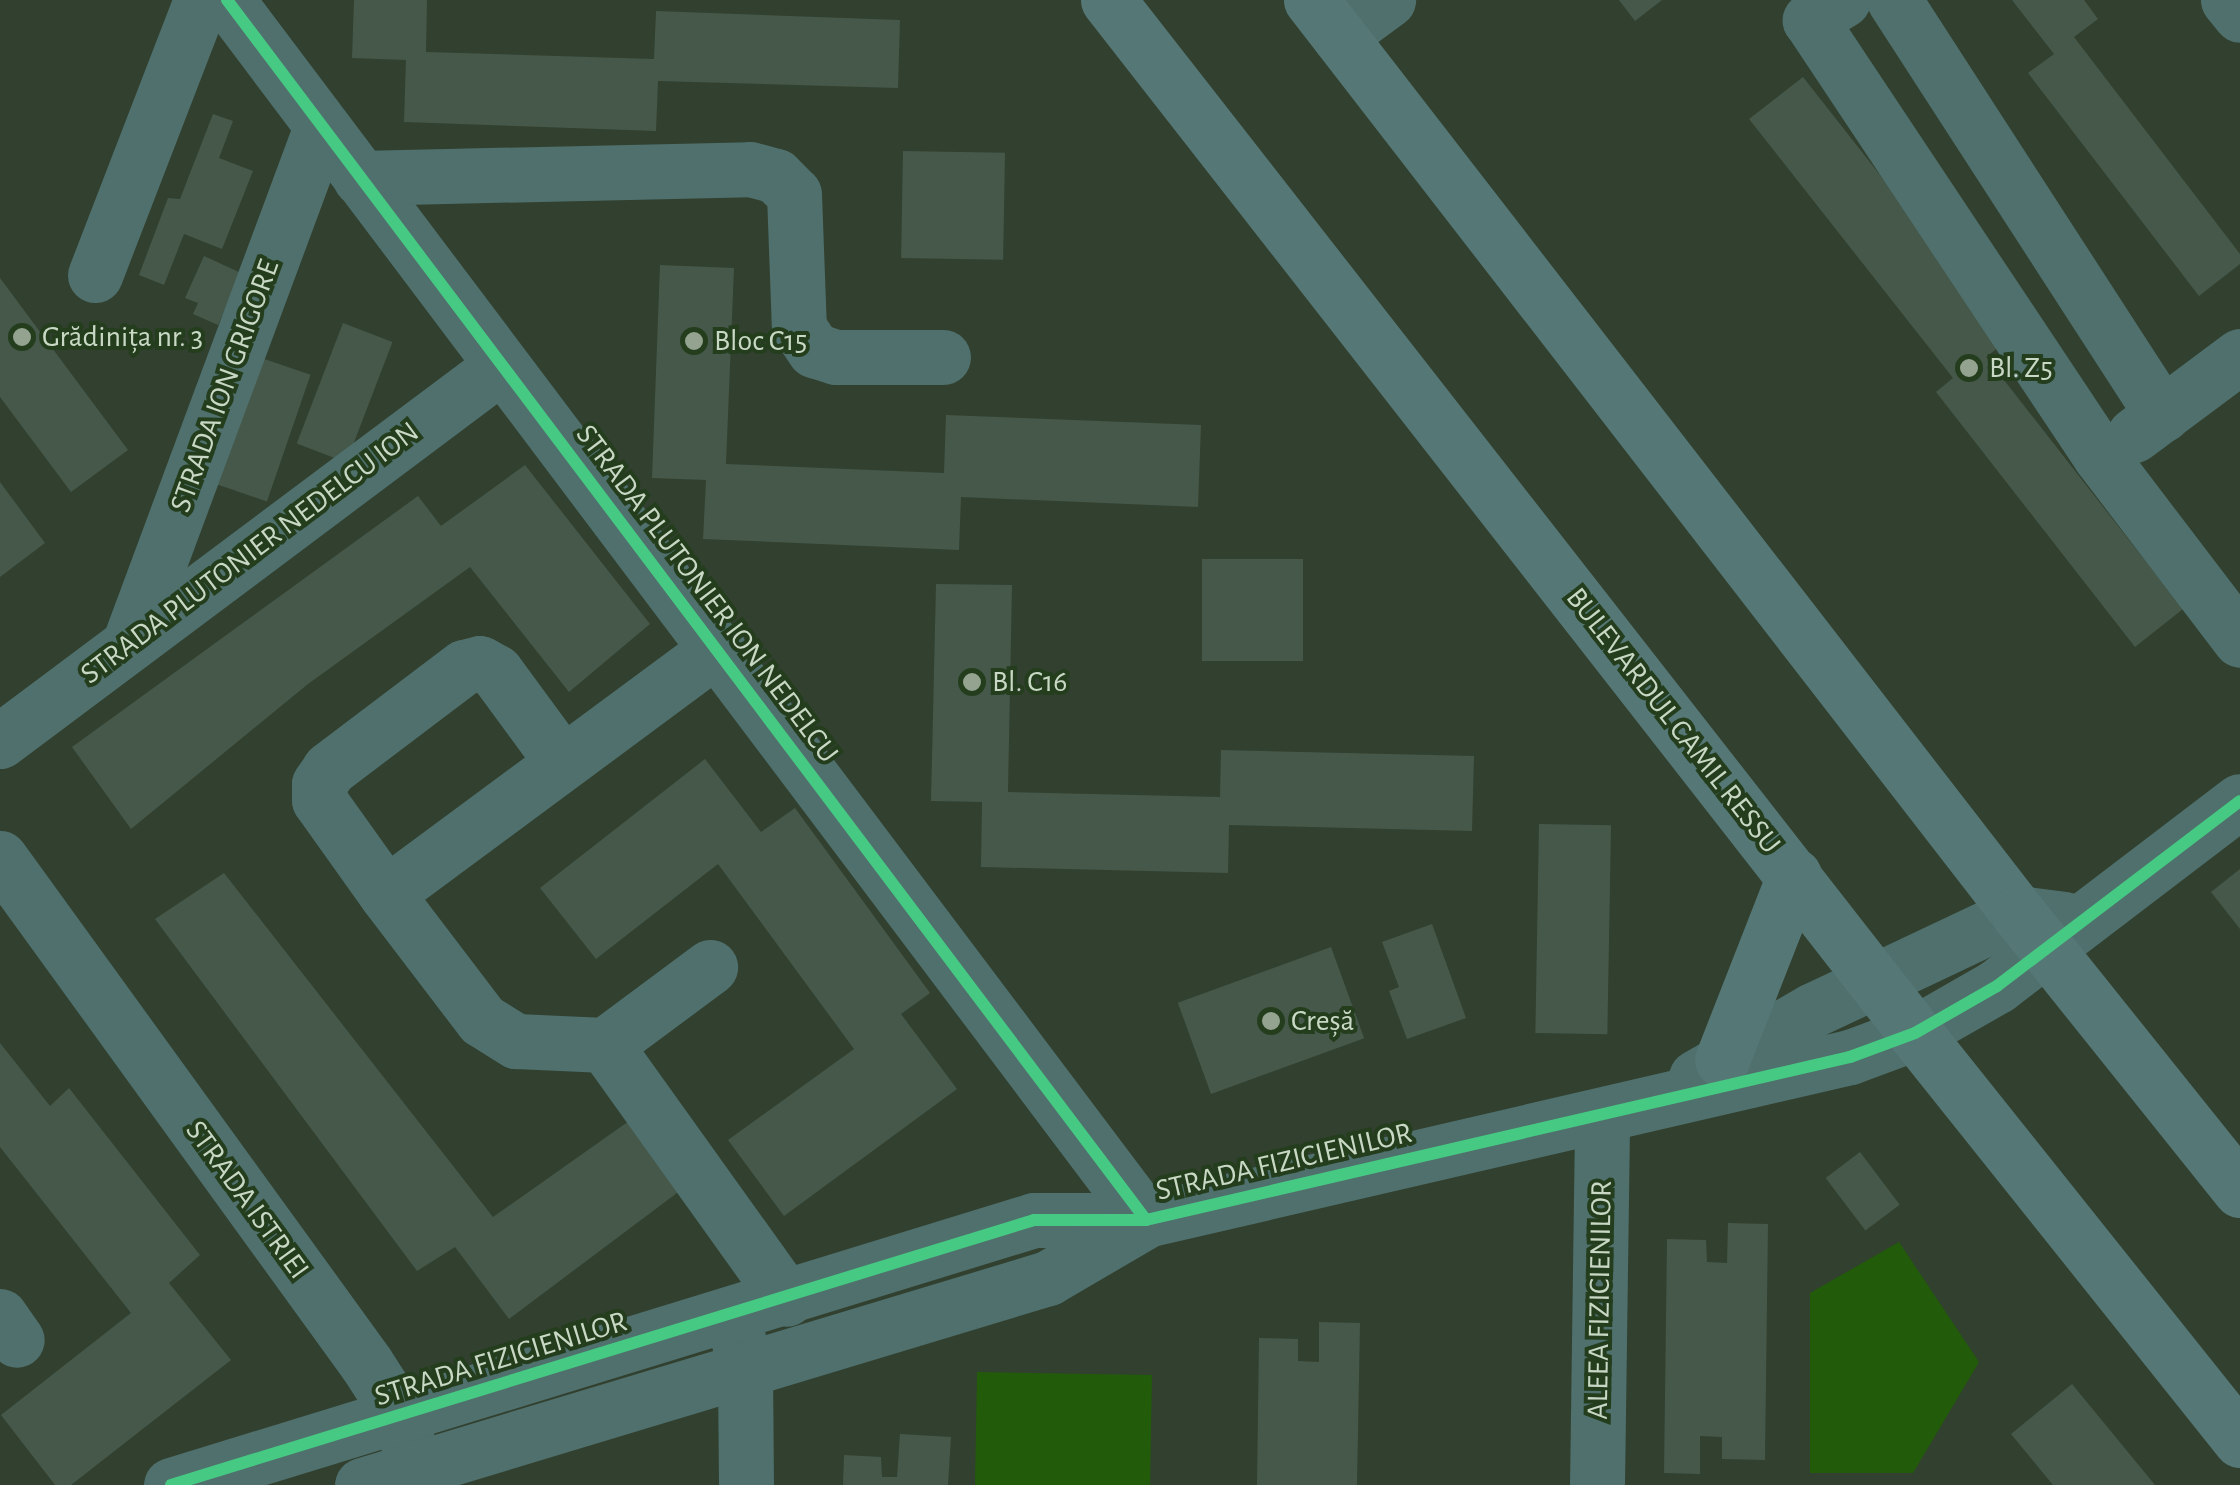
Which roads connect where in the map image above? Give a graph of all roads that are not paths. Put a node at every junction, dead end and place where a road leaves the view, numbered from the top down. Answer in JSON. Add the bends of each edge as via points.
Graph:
{"nodes":[{"id":1,"x":201,"y":0,"type":"edge"},
{"id":2,"x":227,"y":0,"type":"edge"},
{"id":3,"x":1108,"y":0,"type":"edge"},
{"id":4,"x":1388,"y":0,"type":"edge"},
{"id":5,"x":1843,"y":0,"type":"edge"},
{"id":6,"x":1894,"y":0,"type":"edge"},
{"id":7,"x":2228,"y":0,"type":"edge"},
{"id":8,"x":2240,"y":15,"type":"edge"},
{"id":9,"x":1325,"y":18,"type":"edge"},
{"id":10,"x":322,"y":127,"type":"junction"},
{"id":11,"x":360,"y":178,"type":"junction"},
{"id":12,"x":94,"y":275,"type":"dead end"},
{"id":13,"x":2240,"y":356,"type":"edge"},
{"id":14,"x":943,"y":357,"type":"dead end"},
{"id":15,"x":502,"y":366,"type":"junction"},
{"id":16,"x":2162,"y":415,"type":"junction"},
{"id":17,"x":2100,"y":456,"type":"junction"},
{"id":18,"x":2240,"y":640,"type":"edge"},
{"id":19,"x":129,"y":644,"type":"junction"},
{"id":20,"x":718,"y":648,"type":"junction"},
{"id":21,"x":0,"y":740,"type":"edge"},
{"id":22,"x":562,"y":762,"type":"junction"},
{"id":23,"x":2240,"y":801,"type":"edge"},
{"id":24,"x":0,"y":858,"type":"edge"},
{"id":25,"x":1794,"y":876,"type":"junction"},
{"id":26,"x":386,"y":894,"type":"junction"},
{"id":27,"x":0,"y":926,"type":"edge"},
{"id":28,"x":2033,"y":932,"type":"junction"},
{"id":29,"x":60,"y":938,"type":"junction"},
{"id":30,"x":710,"y":967,"type":"dead end"},
{"id":31,"x":1874,"y":982,"type":"junction"},
{"id":32,"x":1915,"y":1034,"type":"junction"},
{"id":33,"x":605,"y":1045,"type":"junction"},
{"id":34,"x":1722,"y":1060,"type":"junction"},
{"id":35,"x":1658,"y":1102,"type":"junction"},
{"id":36,"x":1602,"y":1115,"type":"junction"},
{"id":37,"x":2240,"y":1190,"type":"edge"},
{"id":38,"x":1146,"y":1220,"type":"junction"},
{"id":39,"x":787,"y":1299,"type":"junction"},
{"id":40,"x":732,"y":1315,"type":"junction"},
{"id":41,"x":745,"y":1369,"type":"junction"},
{"id":42,"x":400,"y":1416,"type":"junction"},
{"id":43,"x":2240,"y":1440,"type":"edge"},
{"id":44,"x":415,"y":1470,"type":"junction"},
{"id":45,"x":171,"y":1485,"type":"edge"},
{"id":46,"x":362,"y":1485,"type":"edge"},
{"id":47,"x":746,"y":1485,"type":"edge"},
{"id":48,"x":1598,"y":1485,"type":"edge"}],
"edges":[{"from":1,"to":12,"type":"street"},
{"from":2,"to":10,"type":"street","name":"STRADA PLUTONIER ION NEDELCU"},
{"from":3,"to":25,"type":"main road","name":"BULEVARDUL CAMIL RESSU"},
{"from":4,"to":9,"type":"street"},
{"from":5,"to":17,"type":"street","via":[[1810,20]]},
{"from":6,"to":16,"type":"street"},
{"from":7,"to":8,"type":"street"},
{"from":9,"to":28,"type":"main road"},
{"from":10,"to":11,"type":"street","name":"STRADA PLUTONIER ION NEDELCU"},
{"from":10,"to":19,"type":"street","name":"STRADA ION GRIGORE"},
{"from":11,"to":14,"type":"street","via":[[750,169],[776,176],[794,194],[799,328],[814,350],[836,357]]},
{"from":11,"to":15,"type":"street","name":"STRADA PLUTONIER ION NEDELCU"},
{"from":13,"to":16,"type":"street"},
{"from":15,"to":19,"type":"street","name":"STRADA PLUTONIER NEDELCU ION"},
{"from":15,"to":20,"type":"street","name":"STRADA PLUTONIER ION NEDELCU"},
{"from":16,"to":17,"type":"street"},
{"from":17,"to":18,"type":"street"},
{"from":19,"to":21,"type":"street","name":"STRADA PLUTONIER NEDELCU ION"},
{"from":20,"to":22,"type":"street"},
{"from":20,"to":38,"type":"street","name":"STRADA PLUTONIER ION NEDELCU"},
{"from":22,"to":26,"type":"street"},
{"from":22,"to":26,"type":"street","via":[[496,672],[480,664],[464,668],[434,690],[329,769],[319,784],[319,800]]},
{"from":23,"to":28,"type":"street","via":[[2092,916]]},
{"from":24,"to":29,"type":"street","name":"STRADA ISTRIEI"},
{"from":25,"to":31,"type":"main road","name":"BULEVARDUL CAMIL RESSU"},
{"from":25,"to":34,"type":"main road"},
{"from":26,"to":33,"type":"street","via":[[482,1020],[516,1042]]},
{"from":27,"to":29,"type":"street"},
{"from":28,"to":31,"type":"street","name":"STRADA FIZICIENILOR"},
{"from":28,"to":32,"type":"street","name":"STRADA FIZICIENILOR"},
{"from":28,"to":37,"type":"main road"},
{"from":29,"to":42,"type":"street","name":"STRADA ISTRIEI"},
{"from":30,"to":33,"type":"street"},
{"from":31,"to":32,"type":"main road","name":"BULEVARDUL CAMIL RESSU"},
{"from":31,"to":34,"type":"street","name":"STRADA FIZICIENILOR"},
{"from":32,"to":35,"type":"street","name":"STRADA FIZICIENILOR","via":[[1790,1074]]},
{"from":32,"to":43,"type":"main road","name":"BULEVARDUL CAMIL RESSU"},
{"from":33,"to":39,"type":"street"},
{"from":34,"to":35,"type":"street","name":"STRADA FIZICIENILOR"},
{"from":35,"to":36,"type":"street","name":"STRADA FIZICIENILOR"},
{"from":36,"to":38,"type":"street","name":"STRADA FIZICIENILOR"},
{"from":36,"to":48,"type":"street","name":"ALEEA FIZICIENILOR"},
{"from":38,"to":39,"type":"street","name":"STRADA FIZICIENILOR","via":[[1034,1220]]},
{"from":38,"to":41,"type":"street","name":"STRADA FIZICIENILOR","via":[[1048,1278]]},
{"from":39,"to":40,"type":"street","name":"STRADA FIZICIENILOR"},
{"from":40,"to":41,"type":"street"},
{"from":40,"to":42,"type":"street","name":"STRADA FIZICIENILOR"},
{"from":41,"to":44,"type":"street","name":"STRADA FIZICIENILOR"},
{"from":41,"to":47,"type":"street"},
{"from":42,"to":44,"type":"street","name":"STRADA ISTRIEI"},
{"from":42,"to":45,"type":"street","name":"STRADA FIZICIENILOR"},
{"from":44,"to":46,"type":"street","name":"STRADA FIZICIENILOR"}]}
